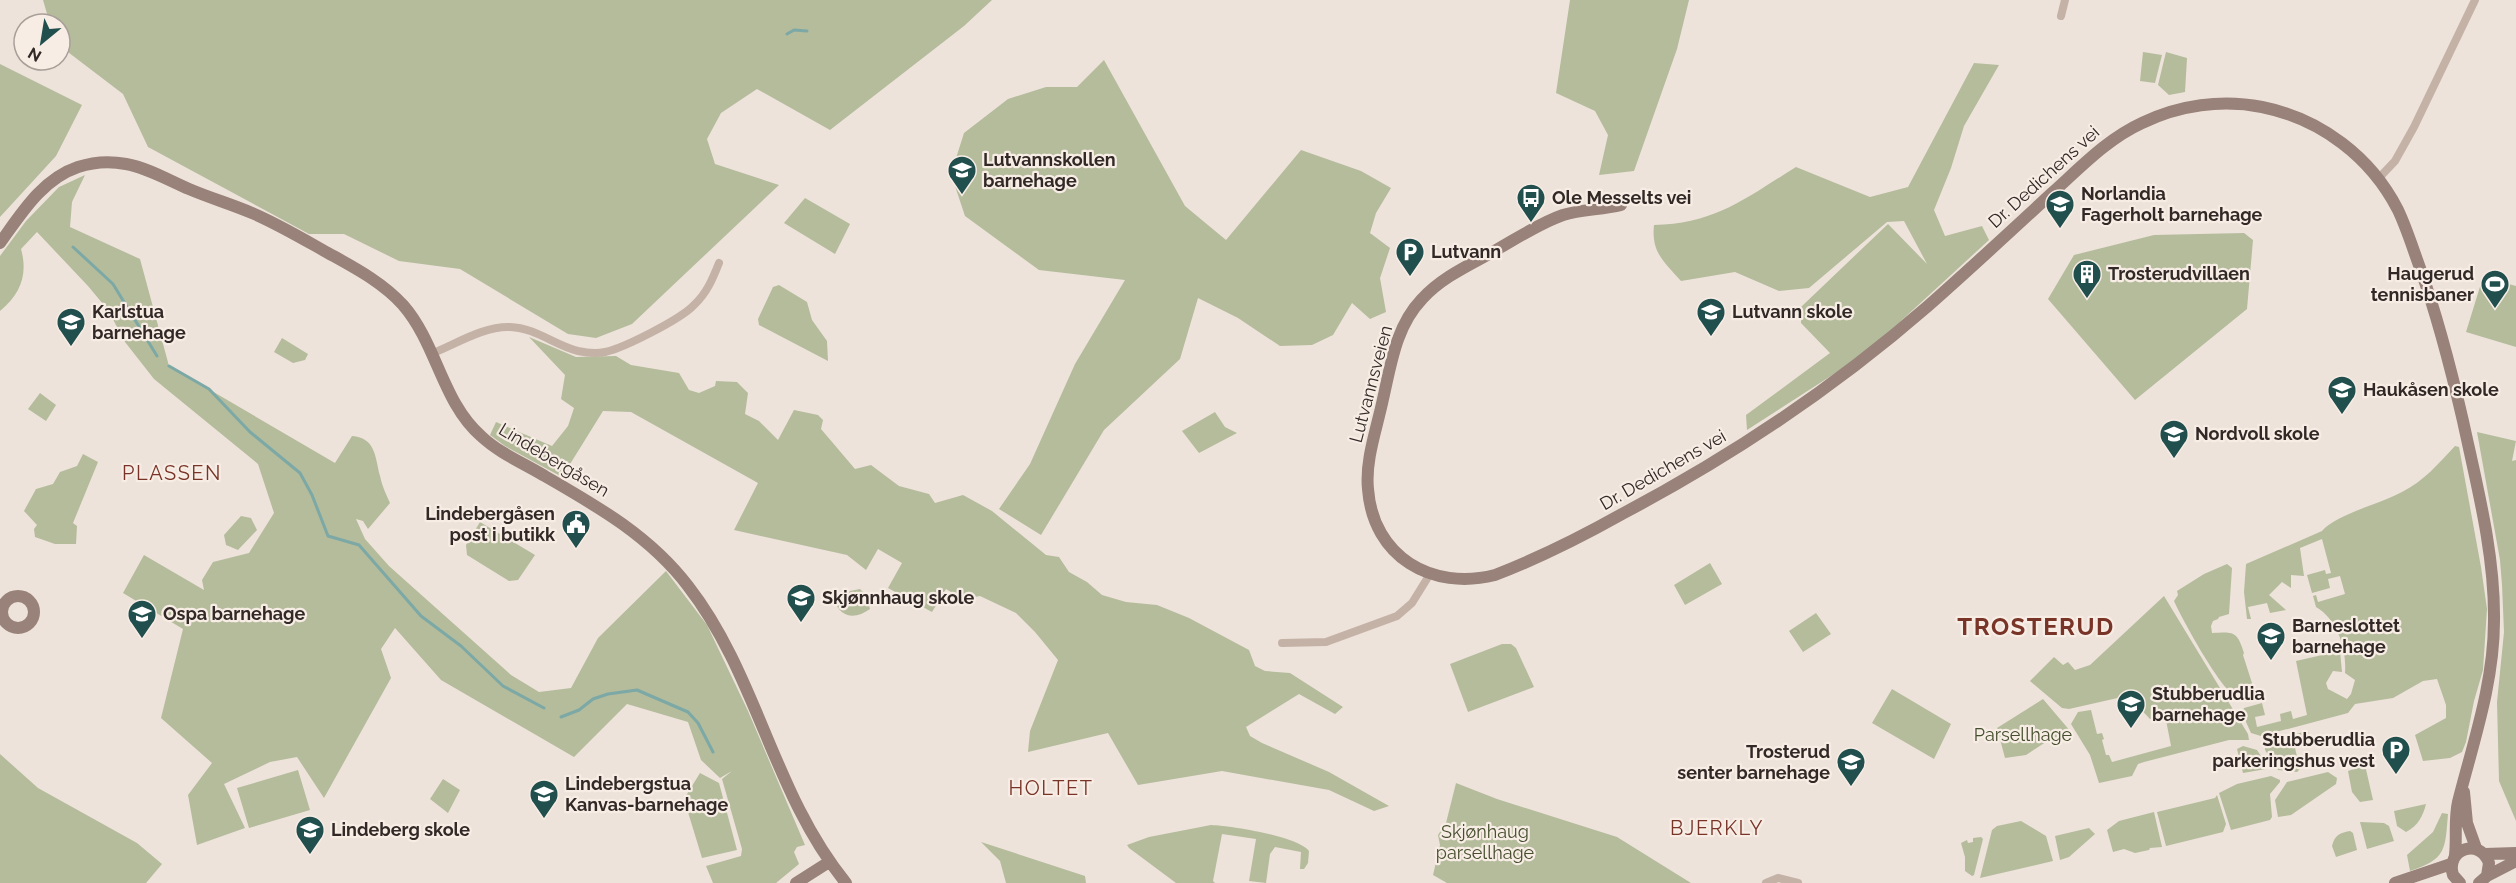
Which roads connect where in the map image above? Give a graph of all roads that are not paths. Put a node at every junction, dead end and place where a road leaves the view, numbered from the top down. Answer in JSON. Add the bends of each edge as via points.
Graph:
{"nodes":[{"id":1,"x":2065,"y":0,"type":"edge"},
{"id":2,"x":2475,"y":0,"type":"edge"},
{"id":3,"x":2061,"y":16,"type":"dead end"},
{"id":4,"x":2378,"y":179,"type":"junction"},
{"id":5,"x":1621,"y":205,"type":"dead end"},
{"id":6,"x":0,"y":243,"type":"edge"},
{"id":7,"x":720,"y":263,"type":"dead end"},
{"id":8,"x":433,"y":353,"type":"junction"},
{"id":9,"x":1430,"y":574,"type":"junction"},
{"id":10,"x":1282,"y":643,"type":"dead end"},
{"id":11,"x":2463,"y":788,"type":"junction"},
{"id":12,"x":2480,"y":851,"type":"junction"},
{"id":13,"x":2512,"y":858,"type":"edge"},
{"id":14,"x":2453,"y":860,"type":"junction"},
{"id":15,"x":829,"y":862,"type":"junction"},
{"id":16,"x":2483,"y":880,"type":"edge"},
{"id":17,"x":796,"y":883,"type":"edge"},
{"id":18,"x":846,"y":883,"type":"edge"},
{"id":19,"x":1766,"y":883,"type":"edge"},
{"id":20,"x":1798,"y":883,"type":"edge"},
{"id":21,"x":2395,"y":883,"type":"edge"},
{"id":22,"x":2446,"y":883,"type":"edge"},
{"id":23,"x":2454,"y":883,"type":"edge"},
{"id":24,"x":2460,"y":883,"type":"edge"}],
"edges":[{"from":1,"to":3,"type":"street"},
{"from":2,"to":4,"type":"street","via":[[2414,127],[2395,161]]},
{"from":4,"to":9,"type":"street","name":"Dr. Dedichens vei","via":[[2335,137],[2277,111],[2220,103],[2152,118],[2094,154],[1869,356],[1736,449],[1618,517],[1509,570],[1465,581]]},
{"from":4,"to":11,"type":"street","name":"Dr. Dedichens vei","via":[[2400,216],[2431,301],[2458,399],[2489,547],[2494,610],[2492,655]]},
{"from":5,"to":9,"type":"street","name":"Lutvannsveien","via":[[1569,213],[1532,230],[1438,284],[1405,323],[1393,355],[1372,447],[1368,491],[1373,517],[1383,537],[1399,555]]},
{"from":6,"to":8,"type":"street","name":"Lindebergåsen","via":[[39,192],[60,175],[98,163],[133,165],[255,214],[372,278],[404,306]]},
{"from":7,"to":8,"type":"street","via":[[714,278],[688,311],[606,352],[579,351],[528,329],[507,327]]},
{"from":8,"to":15,"type":"street","name":"Lindebergåsen","via":[[458,407],[478,434],[626,525],[670,564],[688,586],[722,637],[797,808]]},
{"from":9,"to":10,"type":"street","via":[[1412,603],[1397,616],[1326,642]]},
{"from":11,"to":12,"type":"street","name":"Dr. Dedichens vei","via":[[2467,823]]},
{"from":11,"to":14,"type":"street","name":"Dr. Dedichens vei","via":[[2457,805]]},
{"from":12,"to":13,"type":"street"},
{"from":12,"to":14,"type":"street","via":[[2464,848]]},
{"from":12,"to":16,"type":"street","name":"Dr. Dedichens vei","via":[[2489,863]]},
{"from":13,"to":16,"type":"street"},
{"from":14,"to":21,"type":"street"},
{"from":14,"to":24,"type":"street","via":[[2453,875]]},
{"from":15,"to":17,"type":"street"},
{"from":15,"to":18,"type":"street","name":"Lindebergåsen"},
{"from":19,"to":20,"type":"street","via":[[1778,878]]},
{"from":22,"to":23,"type":"street"}]}
